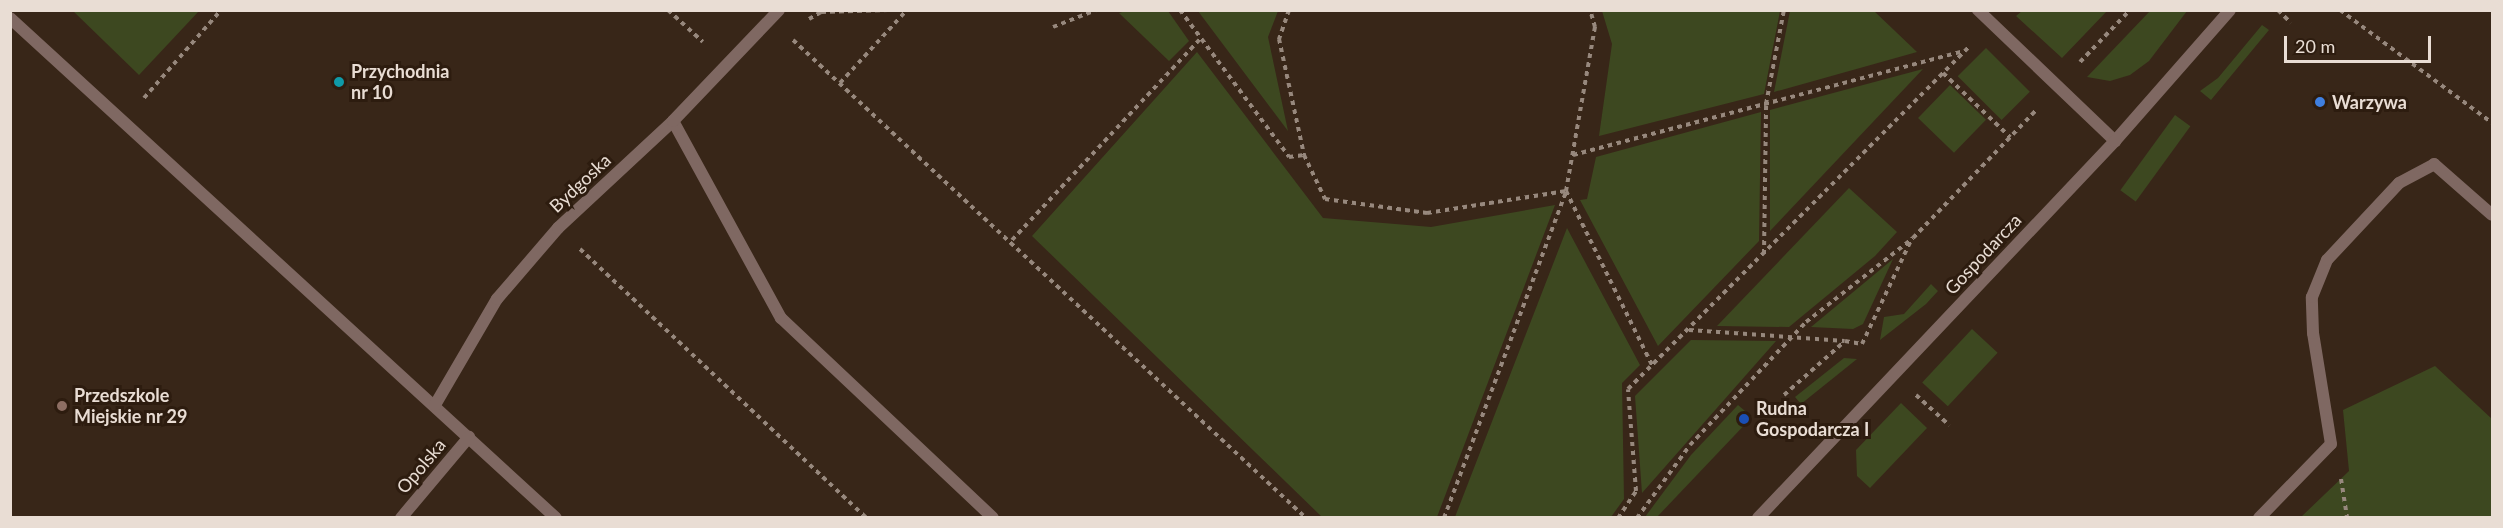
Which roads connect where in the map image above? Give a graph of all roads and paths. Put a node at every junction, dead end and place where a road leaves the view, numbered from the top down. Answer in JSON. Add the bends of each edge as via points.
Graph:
{"nodes":[{"id":1,"x":220,"y":10,"type":"edge"},
{"id":2,"x":779,"y":10,"type":"edge"},
{"id":3,"x":888,"y":10,"type":"edge"},
{"id":4,"x":907,"y":10,"type":"edge"},
{"id":5,"x":1096,"y":10,"type":"edge"},
{"id":6,"x":1180,"y":10,"type":"edge"},
{"id":7,"x":1289,"y":10,"type":"edge"},
{"id":8,"x":1590,"y":10,"type":"edge"},
{"id":9,"x":1785,"y":10,"type":"edge"},
{"id":10,"x":1978,"y":10,"type":"edge"},
{"id":11,"x":2130,"y":10,"type":"edge"},
{"id":12,"x":2230,"y":10,"type":"edge"},
{"id":13,"x":2277,"y":10,"type":"edge"},
{"id":14,"x":2340,"y":10,"type":"edge"},
{"id":15,"x":10,"y":18,"type":"edge"},
{"id":16,"x":803,"y":22,"type":"dead end"},
{"id":17,"x":2292,"y":23,"type":"dead end"},
{"id":18,"x":1053,"y":27,"type":"dead end"},
{"id":19,"x":785,"y":33,"type":"dead end"},
{"id":20,"x":1201,"y":38,"type":"junction"},
{"id":21,"x":1976,"y":40,"type":"dead end"},
{"id":22,"x":1964,"y":51,"type":"junction"},
{"id":23,"x":2074,"y":69,"type":"dead end"},
{"id":24,"x":1943,"y":73,"type":"junction"},
{"id":25,"x":840,"y":83,"type":"junction"},
{"id":26,"x":143,"y":98,"type":"dead end"},
{"id":27,"x":2043,"y":103,"type":"dead end"},
{"id":28,"x":1766,"y":104,"type":"junction"},
{"id":29,"x":672,"y":121,"type":"junction"},
{"id":30,"x":2493,"y":123,"type":"edge"},
{"id":31,"x":2010,"y":137,"type":"junction"},
{"id":32,"x":2115,"y":141,"type":"junction"},
{"id":33,"x":1574,"y":154,"type":"junction"},
{"id":34,"x":1304,"y":155,"type":"junction"},
{"id":35,"x":1566,"y":191,"type":"junction"},
{"id":36,"x":2493,"y":215,"type":"edge"},
{"id":37,"x":558,"y":228,"type":"junction"},
{"id":38,"x":585,"y":238,"type":"dead end"},
{"id":39,"x":1912,"y":238,"type":"junction"},
{"id":40,"x":1012,"y":240,"type":"junction"},
{"id":41,"x":577,"y":246,"type":"junction"},
{"id":42,"x":1764,"y":254,"type":"junction"},
{"id":43,"x":570,"y":255,"type":"dead end"},
{"id":44,"x":1688,"y":330,"type":"junction"},
{"id":45,"x":1793,"y":335,"type":"junction"},
{"id":46,"x":1845,"y":341,"type":"junction"},
{"id":47,"x":1862,"y":344,"type":"junction"},
{"id":48,"x":1868,"y":350,"type":"dead end"},
{"id":49,"x":1652,"y":365,"type":"junction"},
{"id":50,"x":1911,"y":391,"type":"dead end"},
{"id":51,"x":1784,"y":395,"type":"dead end"},
{"id":52,"x":435,"y":405,"type":"junction"},
{"id":53,"x":1948,"y":425,"type":"dead end"},
{"id":54,"x":469,"y":437,"type":"junction"},
{"id":55,"x":401,"y":518,"type":"edge"},
{"id":56,"x":556,"y":518,"type":"edge"},
{"id":57,"x":866,"y":518,"type":"edge"},
{"id":58,"x":993,"y":518,"type":"edge"},
{"id":59,"x":1306,"y":518,"type":"edge"},
{"id":60,"x":1444,"y":518,"type":"edge"},
{"id":61,"x":1618,"y":518,"type":"edge"},
{"id":62,"x":1637,"y":518,"type":"edge"},
{"id":63,"x":1758,"y":518,"type":"edge"},
{"id":64,"x":2259,"y":518,"type":"edge"}],
"edges":[{"from":1,"to":26,"type":"path"},
{"from":2,"to":29,"type":"street","name":"Bydgoska"},
{"from":3,"to":16,"type":"path","via":[[821,12]]},
{"from":4,"to":25,"type":"path"},
{"from":5,"to":18,"type":"path"},
{"from":6,"to":20,"type":"path"},
{"from":7,"to":34,"type":"path","via":[[1279,39]]},
{"from":8,"to":33,"type":"path","via":[[1595,27]]},
{"from":9,"to":28,"type":"path"},
{"from":10,"to":32,"type":"street"},
{"from":11,"to":23,"type":"path"},
{"from":12,"to":32,"type":"street","name":"Gospodarcza"},
{"from":13,"to":17,"type":"path"},
{"from":14,"to":30,"type":"path"},
{"from":15,"to":52,"type":"street"},
{"from":19,"to":25,"type":"path"},
{"from":20,"to":34,"type":"path","via":[[1289,157]]},
{"from":20,"to":40,"type":"path"},
{"from":21,"to":22,"type":"path"},
{"from":22,"to":24,"type":"path"},
{"from":22,"to":28,"type":"path"},
{"from":24,"to":31,"type":"path"},
{"from":24,"to":42,"type":"path"},
{"from":25,"to":40,"type":"path"},
{"from":27,"to":31,"type":"path"},
{"from":28,"to":33,"type":"path"},
{"from":28,"to":42,"type":"path"},
{"from":29,"to":37,"type":"street","name":"Bydgoska"},
{"from":29,"to":58,"type":"street","via":[[781,318]]},
{"from":31,"to":39,"type":"path"},
{"from":32,"to":63,"type":"street","name":"Gospodarcza"},
{"from":33,"to":35,"type":"path"},
{"from":34,"to":35,"type":"path","via":[[1325,199],[1427,213]]},
{"from":35,"to":49,"type":"path"},
{"from":35,"to":60,"type":"path"},
{"from":36,"to":64,"type":"street","via":[[2434,164],[2399,183],[2327,260],[2312,297],[2313,333],[2331,444]]},
{"from":37,"to":41,"type":"path"},
{"from":37,"to":52,"type":"street","name":"Bydgoska","via":[[497,299]]},
{"from":38,"to":41,"type":"path"},
{"from":39,"to":45,"type":"path"},
{"from":39,"to":47,"type":"path"},
{"from":40,"to":59,"type":"path"},
{"from":41,"to":43,"type":"path"},
{"from":41,"to":57,"type":"path"},
{"from":42,"to":44,"type":"path"},
{"from":44,"to":45,"type":"path"},
{"from":44,"to":49,"type":"path"},
{"from":45,"to":46,"type":"path"},
{"from":45,"to":62,"type":"path","via":[[1689,445]]},
{"from":46,"to":47,"type":"path"},
{"from":46,"to":51,"type":"path"},
{"from":47,"to":48,"type":"path"},
{"from":49,"to":61,"type":"path","via":[[1628,389],[1636,491]]},
{"from":50,"to":53,"type":"path"},
{"from":52,"to":54,"type":"street"},
{"from":54,"to":55,"type":"street","name":"Opolska"},
{"from":54,"to":56,"type":"street"}]}
